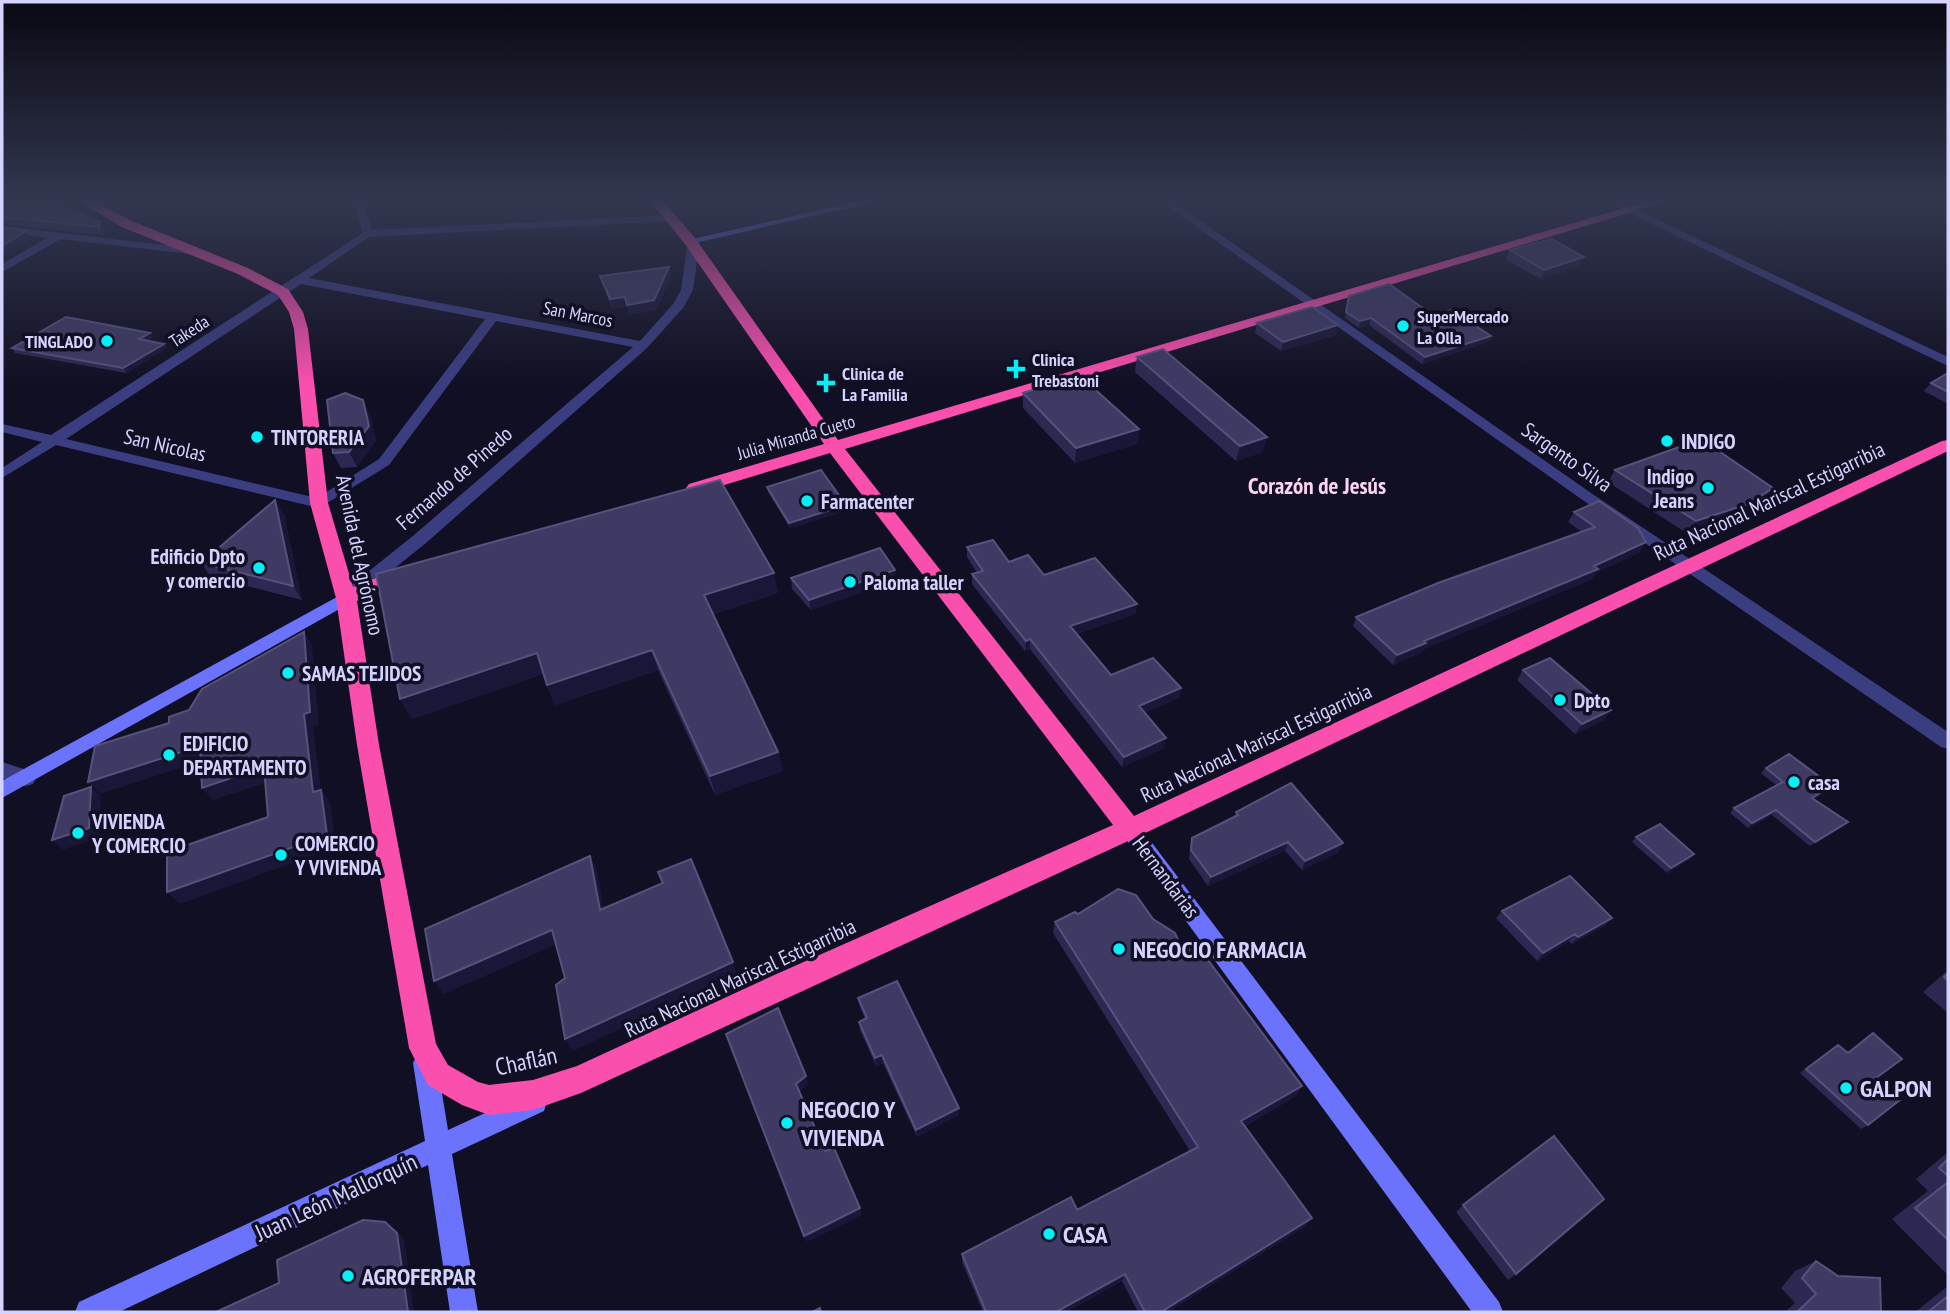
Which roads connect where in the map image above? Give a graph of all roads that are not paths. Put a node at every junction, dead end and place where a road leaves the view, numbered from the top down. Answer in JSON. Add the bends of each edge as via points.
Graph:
{"nodes":[{"id":1,"x":221,"y":262,"type":"edge"},
{"id":2,"x":326,"y":262,"type":"edge"},
{"id":3,"x":688,"y":262,"type":"edge"},
{"id":4,"x":705,"y":262,"type":"edge"},
{"id":5,"x":1251,"y":262,"type":"edge"},
{"id":6,"x":1454,"y":262,"type":"edge"},
{"id":7,"x":1739,"y":262,"type":"edge"},
{"id":8,"x":301,"y":280,"type":"junction"},
{"id":9,"x":283,"y":292,"type":"junction"},
{"id":10,"x":1310,"y":304,"type":"junction"},
{"id":11,"x":494,"y":315,"type":"junction"},
{"id":12,"x":643,"y":345,"type":"junction"},
{"id":13,"x":1948,"y":362,"type":"edge"},
{"id":14,"x":2,"y":428,"type":"edge"},
{"id":15,"x":53,"y":440,"type":"junction"},
{"id":16,"x":1948,"y":445,"type":"edge"},
{"id":17,"x":835,"y":448,"type":"junction"},
{"id":18,"x":2,"y":474,"type":"edge"},
{"id":19,"x":674,"y":494,"type":"edge"},
{"id":20,"x":319,"y":503,"type":"junction"},
{"id":21,"x":1688,"y":565,"type":"junction"},
{"id":22,"x":425,"y":569,"type":"edge"},
{"id":23,"x":346,"y":598,"type":"junction"},
{"id":24,"x":1948,"y":742,"type":"edge"},
{"id":25,"x":2,"y":770,"type":"edge"},
{"id":26,"x":26,"y":778,"type":"junction"},
{"id":27,"x":2,"y":790,"type":"edge"},
{"id":28,"x":1130,"y":830,"type":"junction"},
{"id":29,"x":423,"y":1048,"type":"junction"},
{"id":30,"x":581,"y":1079,"type":"junction"},
{"id":31,"x":439,"y":1149,"type":"junction"},
{"id":32,"x":89,"y":1312,"type":"edge"},
{"id":33,"x":464,"y":1312,"type":"edge"},
{"id":34,"x":1489,"y":1312,"type":"edge"}],
"edges":[{"from":1,"to":9,"type":"highway"},
{"from":2,"to":8,"type":"street","name":"Takeda"},
{"from":3,"to":12,"type":"street","name":"Fernando de Pinedo","via":[[687,290],[679,305]]},
{"from":4,"to":17,"type":"highway","name":"Hernandarias"},
{"from":5,"to":10,"type":"street","name":"Sargento Silva"},
{"from":6,"to":10,"type":"highway","name":"Julia Miranda Cueto"},
{"from":7,"to":13,"type":"street"},
{"from":8,"to":9,"type":"street","name":"Takeda"},
{"from":8,"to":11,"type":"street","name":"San Marcos"},
{"from":9,"to":15,"type":"street","name":"Takeda"},
{"from":9,"to":20,"type":"highway","name":"Avenida del Agrónomo","via":[[301,329]]},
{"from":10,"to":17,"type":"highway","name":"Julia Miranda Cueto"},
{"from":10,"to":21,"type":"street","name":"Sargento Silva"},
{"from":11,"to":12,"type":"street","name":"San Marcos"},
{"from":11,"to":20,"type":"street","via":[[384,462]]},
{"from":12,"to":23,"type":"street","name":"Fernando de Pinedo"},
{"from":14,"to":15,"type":"street","name":"San Nicolas"},
{"from":15,"to":18,"type":"street","name":"Takeda"},
{"from":15,"to":20,"type":"street","name":"San Nicolas"},
{"from":16,"to":21,"type":"highway","name":"Ruta Nacional Mariscal Estigarribia"},
{"from":17,"to":19,"type":"highway","name":"Julia Miranda Cueto"},
{"from":17,"to":28,"type":"highway","name":"Hernandarias"},
{"from":20,"to":23,"type":"highway","name":"Avenida del Agrónomo"},
{"from":21,"to":24,"type":"street","name":"Sargento Silva"},
{"from":21,"to":28,"type":"highway","name":"Ruta Nacional Mariscal Estigarribia"},
{"from":22,"to":23,"type":"highway"},
{"from":23,"to":26,"type":"main road","name":"Fernando de Pinedo"},
{"from":23,"to":29,"type":"highway","name":"Avenida del Agrónomo"},
{"from":25,"to":26,"type":"street"},
{"from":26,"to":27,"type":"main road","name":"Fernando de Pinedo"},
{"from":28,"to":30,"type":"highway","name":"Ruta Nacional Mariscal Estigarribia"},
{"from":28,"to":34,"type":"main road","name":"Hernandarias"},
{"from":29,"to":30,"type":"highway","name":"Chaflán","via":[[438,1074],[489,1100],[533,1095]]},
{"from":29,"to":31,"type":"main road"},
{"from":30,"to":31,"type":"main road","name":"Juan León Mallorquín"},
{"from":31,"to":32,"type":"main road","name":"Juan León Mallorquín"},
{"from":31,"to":33,"type":"main road"}]}
